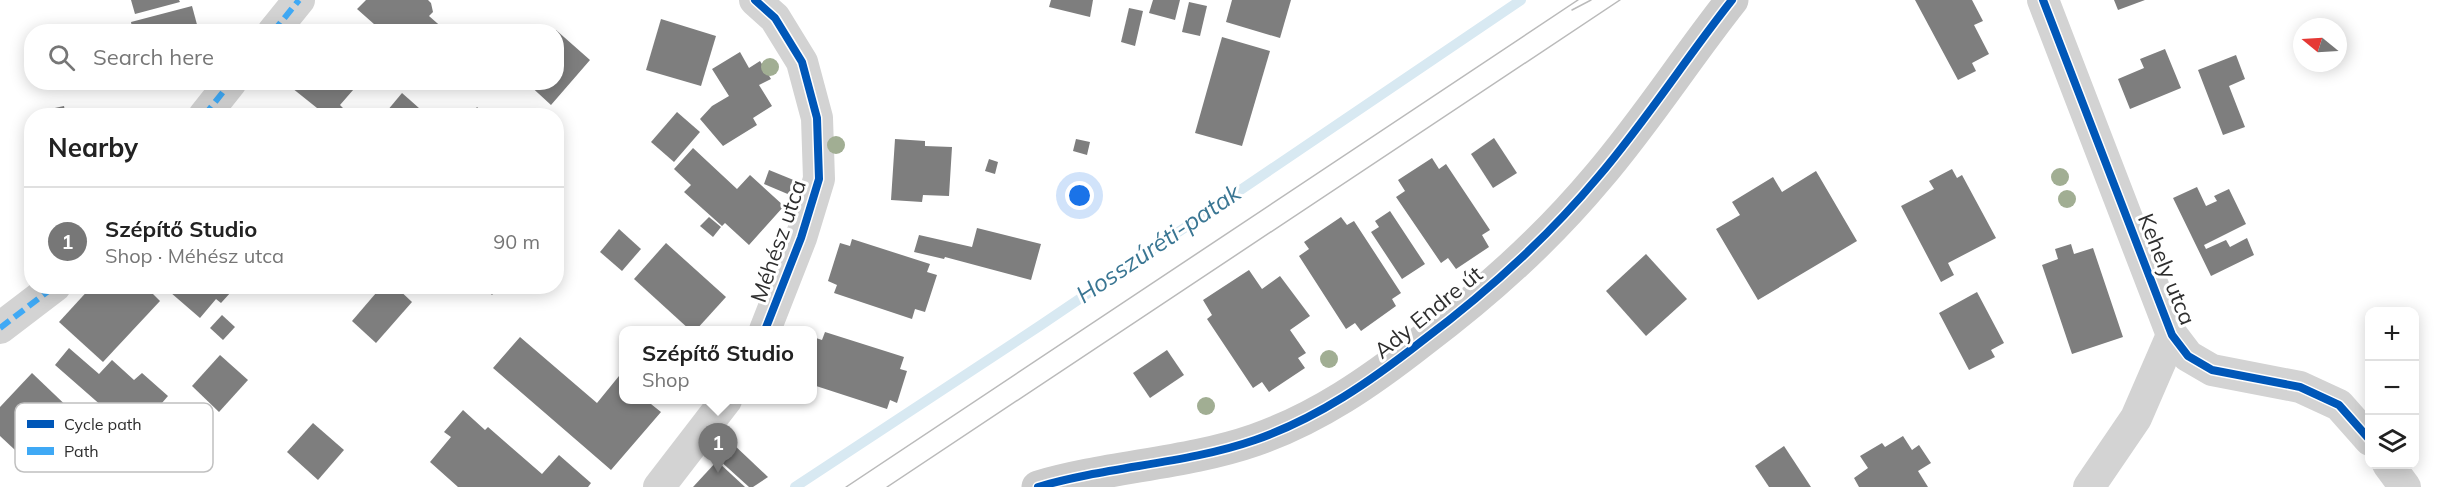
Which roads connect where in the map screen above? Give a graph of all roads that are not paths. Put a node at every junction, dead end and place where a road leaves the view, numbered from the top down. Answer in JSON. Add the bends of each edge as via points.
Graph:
{"nodes":[{"id":1,"x":299,"y":0,"type":"edge"},
{"id":2,"x":755,"y":0,"type":"edge"},
{"id":3,"x":1732,"y":0,"type":"edge"},
{"id":4,"x":2043,"y":0,"type":"edge"},
{"id":5,"x":280,"y":24,"type":"edge"},
{"id":6,"x":225,"y":90,"type":"edge"},
{"id":7,"x":210,"y":108,"type":"edge"},
{"id":8,"x":45,"y":294,"type":"edge"},
{"id":9,"x":767,"y":326,"type":"edge"},
{"id":10,"x":0,"y":328,"type":"edge"},
{"id":11,"x":2172,"y":335,"type":"junction"},
{"id":12,"x":722,"y":404,"type":"edge"},
{"id":13,"x":2365,"y":434,"type":"edge"},
{"id":14,"x":2391,"y":469,"type":"edge"},
{"id":15,"x":659,"y":487,"type":"edge"},
{"id":16,"x":1038,"y":487,"type":"edge"},
{"id":17,"x":2089,"y":487,"type":"edge"},
{"id":18,"x":2405,"y":487,"type":"edge"}],
"edges":[{"from":1,"to":5,"type":"street"},
{"from":2,"to":9,"type":"street","name":"Méhész utca","via":[[775,18],[802,62],[817,118],[819,180]]},
{"from":3,"to":16,"type":"street","name":"Ady Endre út","via":[[1598,178],[1506,272],[1374,378],[1324,409],[1254,440]]},
{"from":4,"to":11,"type":"street","name":"Kehely utca"},
{"from":6,"to":7,"type":"street"},
{"from":8,"to":10,"type":"street"},
{"from":11,"to":13,"type":"street","name":"Kehely utca","via":[[2188,356],[2212,370],[2301,387],[2339,405]]},
{"from":11,"to":17,"type":"street","via":[[2136,418]]},
{"from":12,"to":15,"type":"street"},
{"from":14,"to":18,"type":"street"}]}
